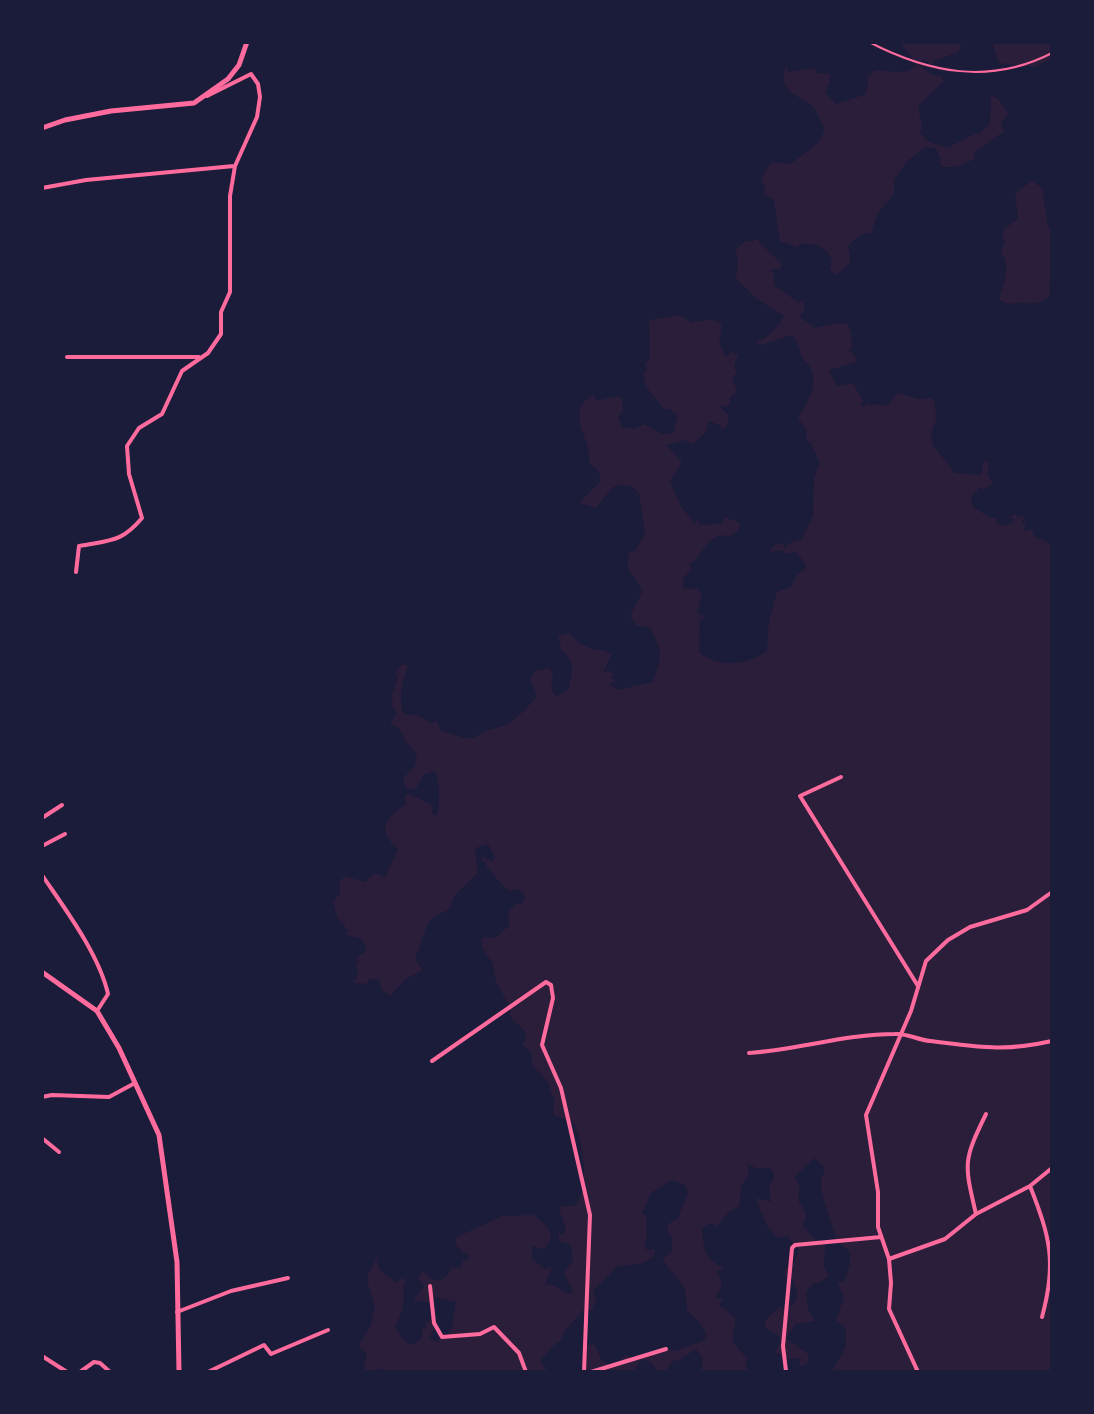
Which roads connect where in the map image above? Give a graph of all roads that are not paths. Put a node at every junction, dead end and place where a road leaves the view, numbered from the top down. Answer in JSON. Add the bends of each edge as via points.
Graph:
{"nodes":[{"id":1,"x":247,"y":42,"type":"edge"},
{"id":2,"x":194,"y":103,"type":"junction"},
{"id":3,"x":42,"y":128,"type":"edge"},
{"id":4,"x":235,"y":166,"type":"junction"},
{"id":5,"x":42,"y":188,"type":"edge"},
{"id":6,"x":67,"y":357,"type":"dead end"},
{"id":7,"x":201,"y":357,"type":"junction"},
{"id":8,"x":76,"y":572,"type":"dead end"},
{"id":9,"x":841,"y":777,"type":"dead end"},
{"id":10,"x":62,"y":805,"type":"dead end"},
{"id":11,"x":42,"y":818,"type":"edge"},
{"id":12,"x":65,"y":834,"type":"dead end"},
{"id":13,"x":42,"y":846,"type":"edge"},
{"id":14,"x":42,"y":875,"type":"edge"},
{"id":15,"x":1052,"y":892,"type":"edge"},
{"id":16,"x":42,"y":972,"type":"edge"},
{"id":17,"x":918,"y":986,"type":"junction"},
{"id":18,"x":97,"y":1011,"type":"junction"},
{"id":19,"x":900,"y":1033,"type":"junction"},
{"id":20,"x":1052,"y":1041,"type":"edge"},
{"id":21,"x":749,"y":1053,"type":"dead end"},
{"id":22,"x":432,"y":1061,"type":"dead end"},
{"id":23,"x":135,"y":1083,"type":"junction"},
{"id":24,"x":44,"y":1098,"type":"edge"},
{"id":25,"x":986,"y":1114,"type":"dead end"},
{"id":26,"x":42,"y":1138,"type":"edge"},
{"id":27,"x":59,"y":1152,"type":"dead end"},
{"id":28,"x":1052,"y":1168,"type":"edge"},
{"id":29,"x":1030,"y":1186,"type":"junction"},
{"id":30,"x":976,"y":1214,"type":"junction"},
{"id":31,"x":881,"y":1237,"type":"junction"},
{"id":32,"x":889,"y":1259,"type":"junction"},
{"id":33,"x":288,"y":1278,"type":"dead end"},
{"id":34,"x":430,"y":1286,"type":"dead end"},
{"id":35,"x":177,"y":1312,"type":"junction"},
{"id":36,"x":1042,"y":1317,"type":"dead end"},
{"id":37,"x":328,"y":1330,"type":"dead end"},
{"id":38,"x":666,"y":1349,"type":"dead end"},
{"id":39,"x":42,"y":1356,"type":"edge"},
{"id":40,"x":786,"y":1371,"type":"edge"},
{"id":41,"x":67,"y":1372,"type":"edge"},
{"id":42,"x":80,"y":1372,"type":"edge"},
{"id":43,"x":110,"y":1372,"type":"edge"},
{"id":44,"x":179,"y":1372,"type":"edge"},
{"id":45,"x":208,"y":1372,"type":"edge"},
{"id":46,"x":526,"y":1372,"type":"edge"},
{"id":47,"x":584,"y":1372,"type":"edge"},
{"id":48,"x":591,"y":1372,"type":"edge"},
{"id":49,"x":918,"y":1372,"type":"edge"}],
"edges":[{"from":1,"to":2,"type":"street","via":[[228,79]]},
{"from":2,"to":3,"type":"street","via":[[111,111]]},
{"from":2,"to":4,"type":"street","via":[[251,74],[258,84],[257,117]]},
{"from":4,"to":5,"type":"street"},
{"from":4,"to":7,"type":"street","via":[[230,292],[221,312],[221,334]]},
{"from":6,"to":7,"type":"street"},
{"from":7,"to":8,"type":"street","via":[[182,371],[162,414],[139,428],[127,446],[142,518],[129,534],[79,546]]},
{"from":9,"to":17,"type":"street","via":[[800,796]]},
{"from":10,"to":11,"type":"street"},
{"from":12,"to":13,"type":"street"},
{"from":14,"to":18,"type":"street","via":[[105,977],[108,994]]},
{"from":15,"to":17,"type":"street","via":[[1027,910],[970,927],[948,940],[926,961]]},
{"from":16,"to":18,"type":"street"},
{"from":17,"to":19,"type":"street"},
{"from":18,"to":23,"type":"street"},
{"from":19,"to":20,"type":"street","via":[[979,1049]]},
{"from":19,"to":21,"type":"street"},
{"from":19,"to":31,"type":"street","via":[[866,1115]]},
{"from":22,"to":47,"type":"street","via":[[546,982],[551,985],[542,1045],[561,1088],[590,1215]]},
{"from":23,"to":24,"type":"street","via":[[109,1097]]},
{"from":23,"to":35,"type":"street","via":[[160,1141],[177,1262]]},
{"from":25,"to":30,"type":"street","via":[[967,1153]]},
{"from":26,"to":27,"type":"street"},
{"from":28,"to":29,"type":"street"},
{"from":29,"to":30,"type":"street"},
{"from":29,"to":36,"type":"street","via":[[1051,1252]]},
{"from":30,"to":32,"type":"street","via":[[945,1239]]},
{"from":31,"to":32,"type":"street"},
{"from":31,"to":40,"type":"street","via":[[792,1248],[783,1346]]},
{"from":32,"to":49,"type":"street","via":[[889,1309]]},
{"from":33,"to":35,"type":"street","via":[[231,1291]]},
{"from":34,"to":46,"type":"street","via":[[434,1323],[442,1337],[480,1334],[494,1327],[519,1353]]},
{"from":35,"to":44,"type":"street"},
{"from":37,"to":45,"type":"street","via":[[271,1354],[264,1345]]},
{"from":38,"to":48,"type":"street"},
{"from":39,"to":41,"type":"street"},
{"from":42,"to":43,"type":"street","via":[[94,1362]]}]}
